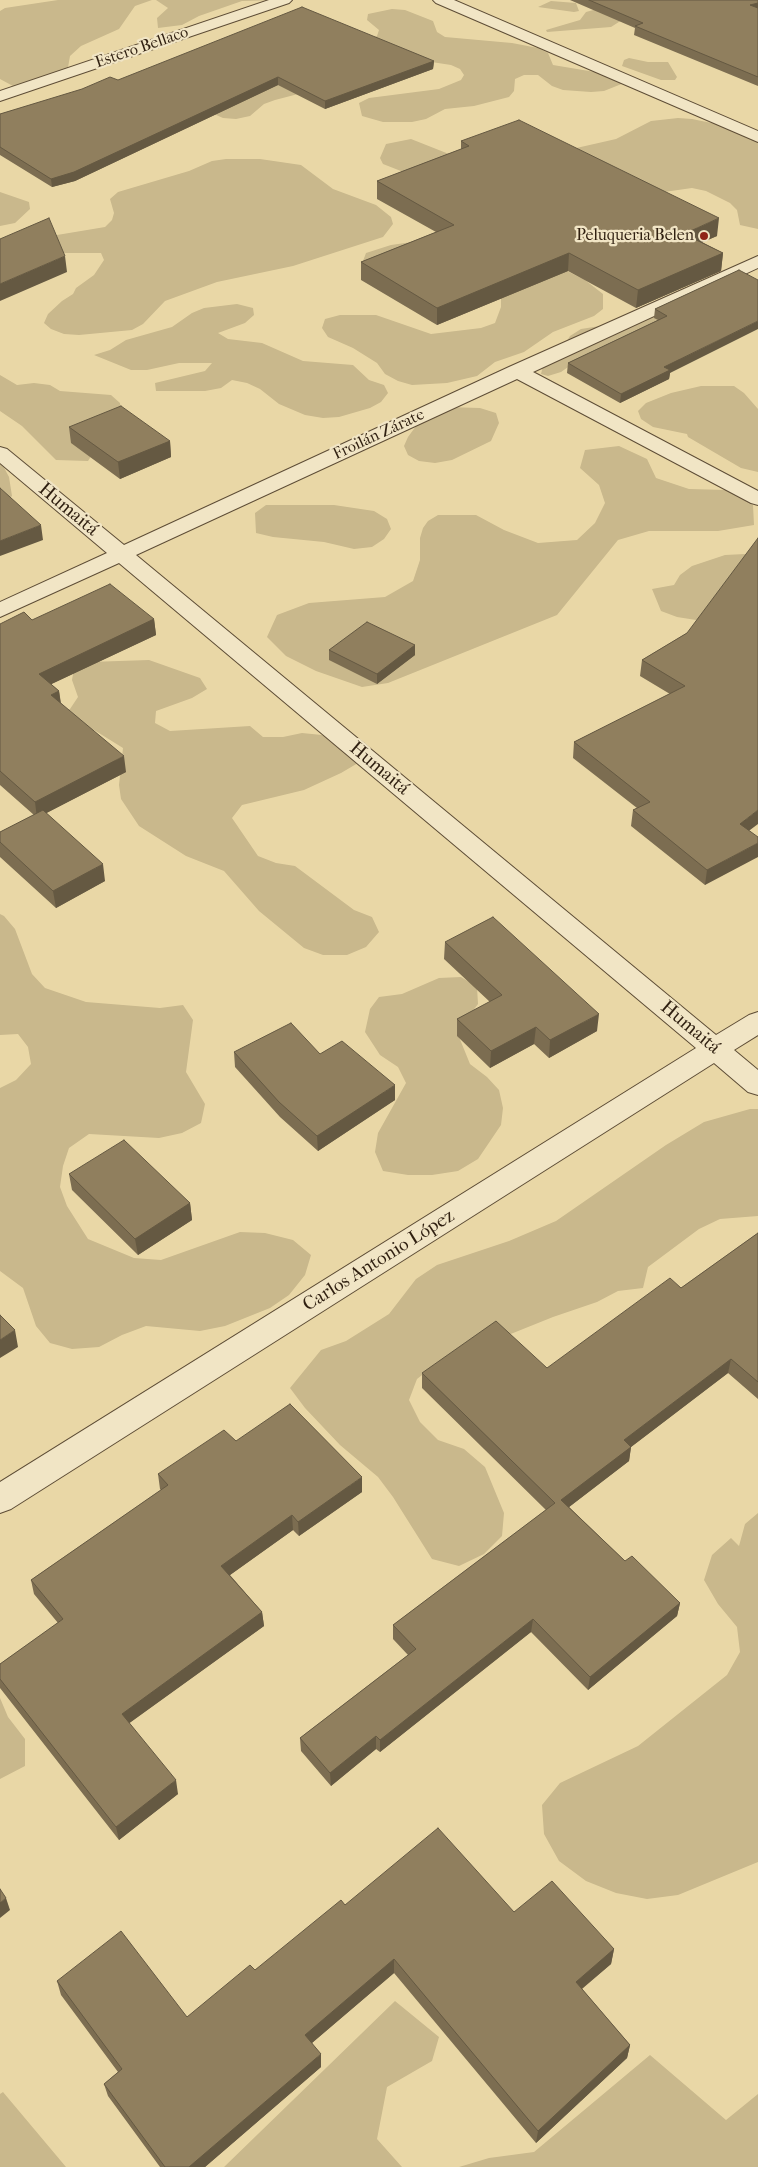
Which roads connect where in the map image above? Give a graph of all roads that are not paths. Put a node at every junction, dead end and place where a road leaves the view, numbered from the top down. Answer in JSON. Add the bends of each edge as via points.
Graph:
{"nodes":[{"id":1,"x":284,"y":0,"type":"edge"},
{"id":2,"x":441,"y":0,"type":"edge"},
{"id":3,"x":0,"y":96,"type":"edge"},
{"id":4,"x":758,"y":137,"type":"edge"},
{"id":5,"x":758,"y":261,"type":"edge"},
{"id":6,"x":516,"y":371,"type":"junction"},
{"id":7,"x":0,"y":453,"type":"edge"},
{"id":8,"x":758,"y":499,"type":"edge"},
{"id":9,"x":122,"y":555,"type":"junction"},
{"id":10,"x":0,"y":610,"type":"edge"},
{"id":11,"x":758,"y":1022,"type":"edge"},
{"id":12,"x":716,"y":1049,"type":"junction"},
{"id":13,"x":758,"y":1085,"type":"edge"},
{"id":14,"x":0,"y":1500,"type":"edge"}],
"edges":[{"from":1,"to":3,"type":"street","name":"Estero Bellaco"},
{"from":2,"to":4,"type":"street"},
{"from":5,"to":6,"type":"street","name":"Froilán Zárate"},
{"from":6,"to":8,"type":"street"},
{"from":6,"to":9,"type":"street","name":"Froilán Zárate"},
{"from":7,"to":9,"type":"street","name":"Humaitá"},
{"from":9,"to":10,"type":"street","name":"Froilán Zárate"},
{"from":9,"to":12,"type":"street","name":"Humaitá"},
{"from":11,"to":12,"type":"street","name":"Carlos Antonio López"},
{"from":12,"to":13,"type":"street","name":"Humaitá"},
{"from":12,"to":14,"type":"street","name":"Carlos Antonio López"}]}
